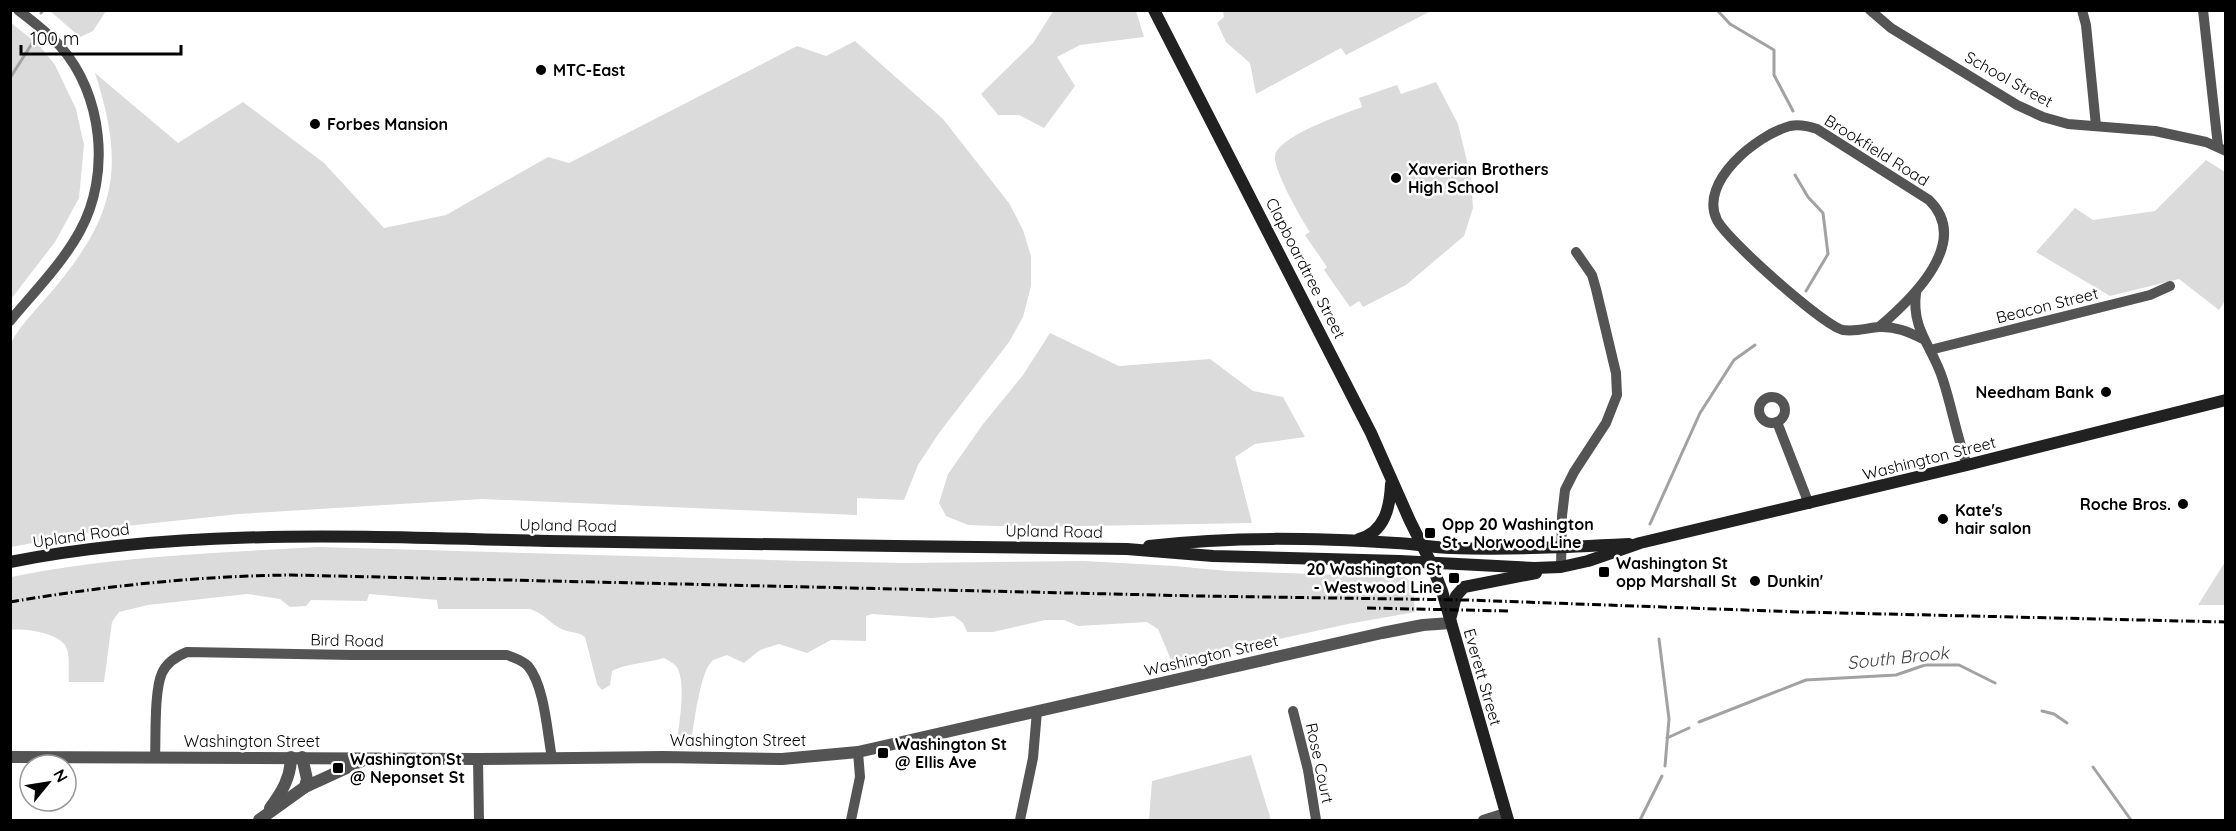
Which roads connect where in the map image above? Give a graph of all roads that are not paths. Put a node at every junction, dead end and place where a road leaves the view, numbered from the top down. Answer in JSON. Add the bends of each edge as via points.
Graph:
{"nodes":[{"id":1,"x":18,"y":10,"type":"edge"},
{"id":2,"x":1154,"y":10,"type":"edge"},
{"id":3,"x":1870,"y":10,"type":"edge"},
{"id":4,"x":2082,"y":10,"type":"edge"},
{"id":5,"x":2203,"y":10,"type":"edge"},
{"id":6,"x":2096,"y":126,"type":"junction"},
{"id":7,"x":2222,"y":149,"type":"edge"},
{"id":8,"x":1576,"y":252,"type":"dead end"},
{"id":9,"x":2170,"y":286,"type":"dead end"},
{"id":10,"x":1916,"y":292,"type":"junction"},
{"id":11,"x":10,"y":321,"type":"edge"},
{"id":12,"x":1879,"y":327,"type":"junction"},
{"id":13,"x":1923,"y":339,"type":"junction"},
{"id":14,"x":1930,"y":350,"type":"junction"},
{"id":15,"x":2226,"y":400,"type":"edge"},
{"id":16,"x":1778,"y":422,"type":"dead end"},
{"id":17,"x":1967,"y":465,"type":"junction"},
{"id":18,"x":1391,"y":479,"type":"junction"},
{"id":19,"x":1809,"y":504,"type":"junction"},
{"id":20,"x":1351,"y":541,"type":"junction"},
{"id":21,"x":1640,"y":543,"type":"junction"},
{"id":22,"x":1422,"y":545,"type":"junction"},
{"id":23,"x":1561,"y":548,"type":"junction"},
{"id":24,"x":1127,"y":549,"type":"junction"},
{"id":25,"x":10,"y":562,"type":"edge"},
{"id":26,"x":1431,"y":563,"type":"junction"},
{"id":27,"x":1561,"y":567,"type":"junction"},
{"id":28,"x":1451,"y":623,"type":"junction"},
{"id":29,"x":1037,"y":711,"type":"junction"},
{"id":30,"x":1293,"y":711,"type":"dead end"},
{"id":31,"x":858,"y":752,"type":"junction"},
{"id":32,"x":10,"y":757,"type":"edge"},
{"id":33,"x":297,"y":757,"type":"junction"},
{"id":34,"x":155,"y":758,"type":"junction"},
{"id":35,"x":369,"y":758,"type":"junction"},
{"id":36,"x":552,"y":758,"type":"junction"},
{"id":37,"x":478,"y":759,"type":"junction"},
{"id":38,"x":305,"y":787,"type":"junction"},
{"id":39,"x":1507,"y":817,"type":"edge"},
{"id":40,"x":261,"y":818,"type":"edge"},
{"id":41,"x":479,"y":820,"type":"edge"},
{"id":42,"x":851,"y":820,"type":"edge"},
{"id":43,"x":1020,"y":820,"type":"edge"},
{"id":44,"x":1316,"y":820,"type":"edge"},
{"id":45,"x":1483,"y":820,"type":"edge"}],
"edges":[{"from":1,"to":11,"type":"street","via":[[53,39],[73,63],[90,104],[99,152],[94,199],[81,230]]},
{"from":2,"to":18,"type":"main road","name":"Clapboardtree Street","via":[[1358,407]]},
{"from":3,"to":6,"type":"street","name":"School Street","via":[[1886,24],[2017,105],[2055,122]]},
{"from":4,"to":6,"type":"street"},
{"from":5,"to":7,"type":"street","name":"School Street"},
{"from":6,"to":7,"type":"street","name":"School Street","via":[[2155,130]]},
{"from":8,"to":23,"type":"street","via":[[1592,275],[1616,373],[1617,394],[1606,423],[1569,480],[1563,502]]},
{"from":9,"to":14,"type":"street","name":"Beacon Street","via":[[2150,295]]},
{"from":10,"to":12,"type":"street","name":"Brookfield Road"},
{"from":10,"to":12,"type":"street","name":"Brookfield Road","via":[[1937,260],[1945,237],[1942,216],[1929,200],[1808,126],[1791,126],[1770,135],[1727,169],[1716,186],[1713,208],[1730,239],[1833,327],[1854,331]]},
{"from":10,"to":13,"type":"street","via":[[1915,315]]},
{"from":12,"to":13,"type":"street","name":"Brookfield Road","via":[[1903,330]]},
{"from":13,"to":14,"type":"street"},
{"from":14,"to":17,"type":"street","via":[[1943,380]]},
{"from":15,"to":17,"type":"main road","name":"Washington Street"},
{"from":16,"to":19,"type":"street"},
{"from":17,"to":19,"type":"main road","name":"Washington Street"},
{"from":18,"to":20,"type":"main road","via":[[1383,521],[1373,533]]},
{"from":18,"to":22,"type":"main road","name":"Clapboardtree Street"},
{"from":19,"to":21,"type":"main road","name":"Washington Street"},
{"from":20,"to":22,"type":"main road","name":"Upland Road"},
{"from":20,"to":24,"type":"main road","name":"Upland Road","via":[[1229,539]]},
{"from":21,"to":23,"type":"main road","name":"Washington Street"},
{"from":21,"to":27,"type":"main road","name":"Washington Street","via":[[1611,555]]},
{"from":22,"to":23,"type":"main road","name":"Washington Street"},
{"from":22,"to":26,"type":"main road","name":"Everett Street"},
{"from":23,"to":27,"type":"street"},
{"from":24,"to":25,"type":"main road","name":"Upland Road","via":[[326,537],[141,543]]},
{"from":24,"to":26,"type":"main road","name":"Upland Road","via":[[1191,555]]},
{"from":26,"to":27,"type":"main road","name":"Washington Street"},
{"from":26,"to":28,"type":"main road","name":"Everett Street"},
{"from":27,"to":28,"type":"main road","via":[[1464,587],[1456,596]]},
{"from":28,"to":29,"type":"street","name":"Washington Street","via":[[1382,633]]},
{"from":28,"to":39,"type":"main road","name":"Everett Street"},
{"from":29,"to":31,"type":"street","name":"Washington Street"},
{"from":29,"to":43,"type":"street","via":[[1033,758]]},
{"from":30,"to":44,"type":"street","name":"Rose Court"},
{"from":31,"to":36,"type":"street","name":"Washington Street","via":[[782,759]]},
{"from":31,"to":42,"type":"street","via":[[860,777]]},
{"from":32,"to":34,"type":"street","name":"Washington Street"},
{"from":33,"to":34,"type":"street","name":"Washington Street"},
{"from":33,"to":35,"type":"street","name":"Washington Street"},
{"from":33,"to":38,"type":"street","via":[[307,779]]},
{"from":33,"to":40,"type":"street","via":[[280,794]]},
{"from":34,"to":36,"type":"street","name":"Bird Road","via":[[162,673],[170,662],[187,652],[507,655],[528,666],[537,683]]},
{"from":35,"to":37,"type":"street","name":"Washington Street"},
{"from":35,"to":38,"type":"street"},
{"from":36,"to":37,"type":"street","name":"Washington Street"},
{"from":37,"to":41,"type":"street"},
{"from":38,"to":40,"type":"street"},
{"from":39,"to":45,"type":"street"}]}
